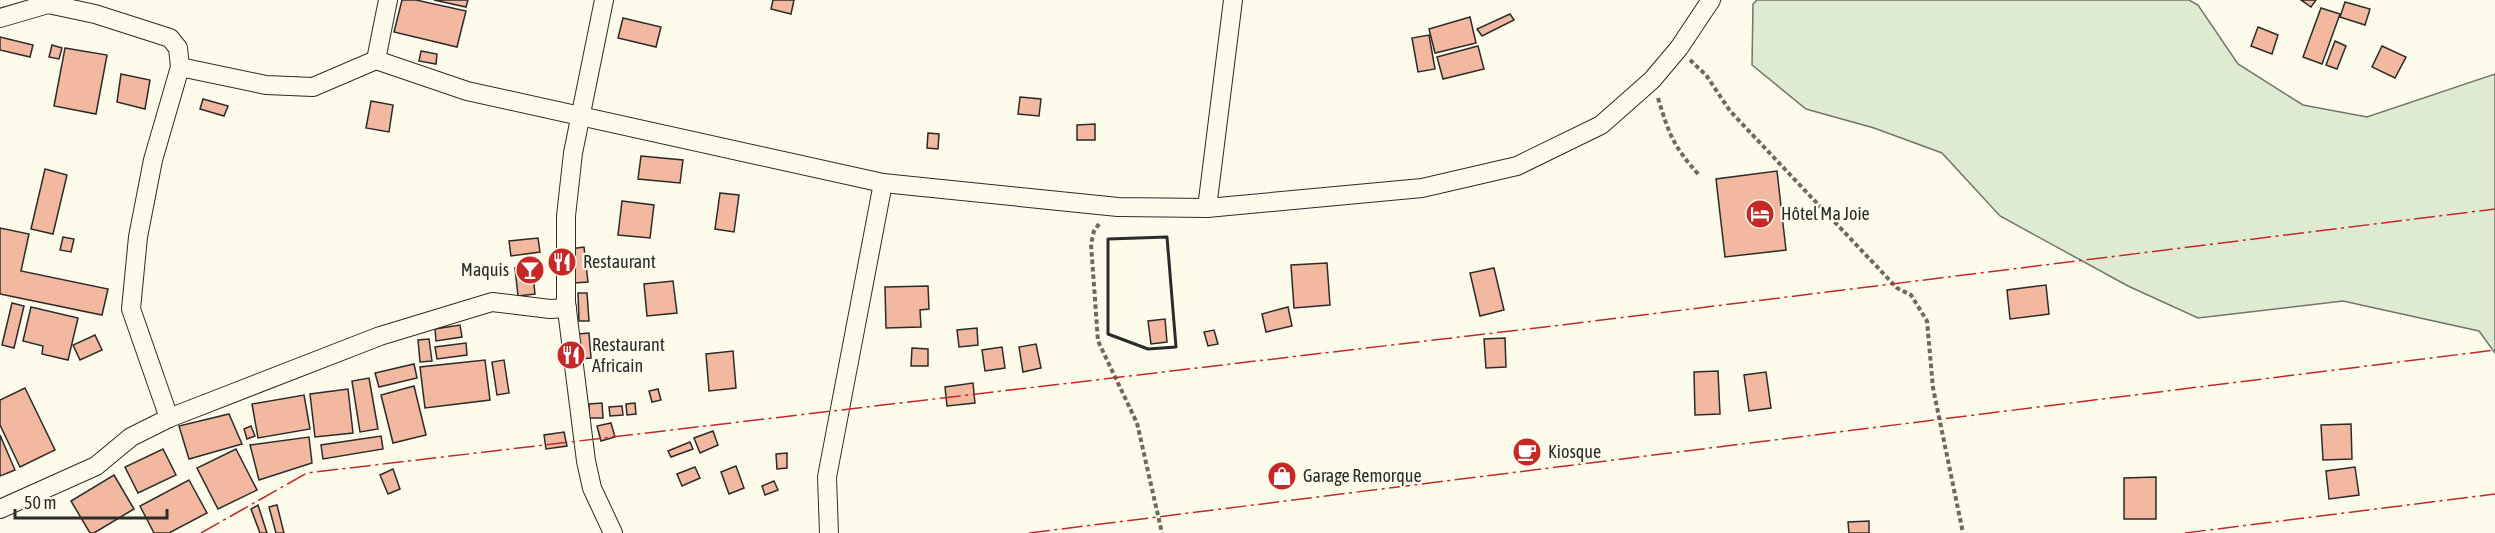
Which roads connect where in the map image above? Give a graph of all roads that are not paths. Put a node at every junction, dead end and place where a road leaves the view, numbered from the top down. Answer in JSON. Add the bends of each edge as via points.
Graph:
{"nodes":[{"id":1,"x":388,"y":0,"type":"edge"},
{"id":2,"x":604,"y":0,"type":"edge"},
{"id":3,"x":1233,"y":0,"type":"edge"},
{"id":4,"x":1711,"y":0,"type":"edge"},
{"id":5,"x":0,"y":18,"type":"edge"},
{"id":6,"x":376,"y":60,"type":"junction"},
{"id":7,"x":180,"y":67,"type":"junction"},
{"id":8,"x":580,"y":114,"type":"junction"},
{"id":9,"x":883,"y":183,"type":"junction"},
{"id":10,"x":1207,"y":208,"type":"junction"},
{"id":11,"x":567,"y":308,"type":"junction"},
{"id":12,"x":169,"y":418,"type":"junction"},
{"id":13,"x":0,"y":509,"type":"edge"},
{"id":14,"x":613,"y":533,"type":"edge"},
{"id":15,"x":829,"y":533,"type":"edge"}],
"edges":[{"from":1,"to":6,"type":"street"},
{"from":2,"to":8,"type":"street"},
{"from":3,"to":10,"type":"street"},
{"from":4,"to":10,"type":"street","via":[[1652,80],[1601,125],[1517,166],[1422,188]]},
{"from":5,"to":7,"type":"street","via":[[48,4],[96,14],[170,38],[178,48]]},
{"from":6,"to":7,"type":"street","via":[[313,87],[266,85]]},
{"from":6,"to":8,"type":"street","via":[[467,91]]},
{"from":7,"to":12,"type":"street","via":[[151,171],[138,237],[131,309]]},
{"from":8,"to":9,"type":"street"},
{"from":8,"to":11,"type":"street","via":[[566,216]]},
{"from":9,"to":10,"type":"street","via":[[1118,207]]},
{"from":9,"to":15,"type":"street","via":[[827,477]]},
{"from":11,"to":12,"type":"street","via":[[492,302],[380,336]]},
{"from":11,"to":14,"type":"street","via":[[586,461],[592,488]]},
{"from":12,"to":13,"type":"street","via":[[131,437],[96,466]]}]}
